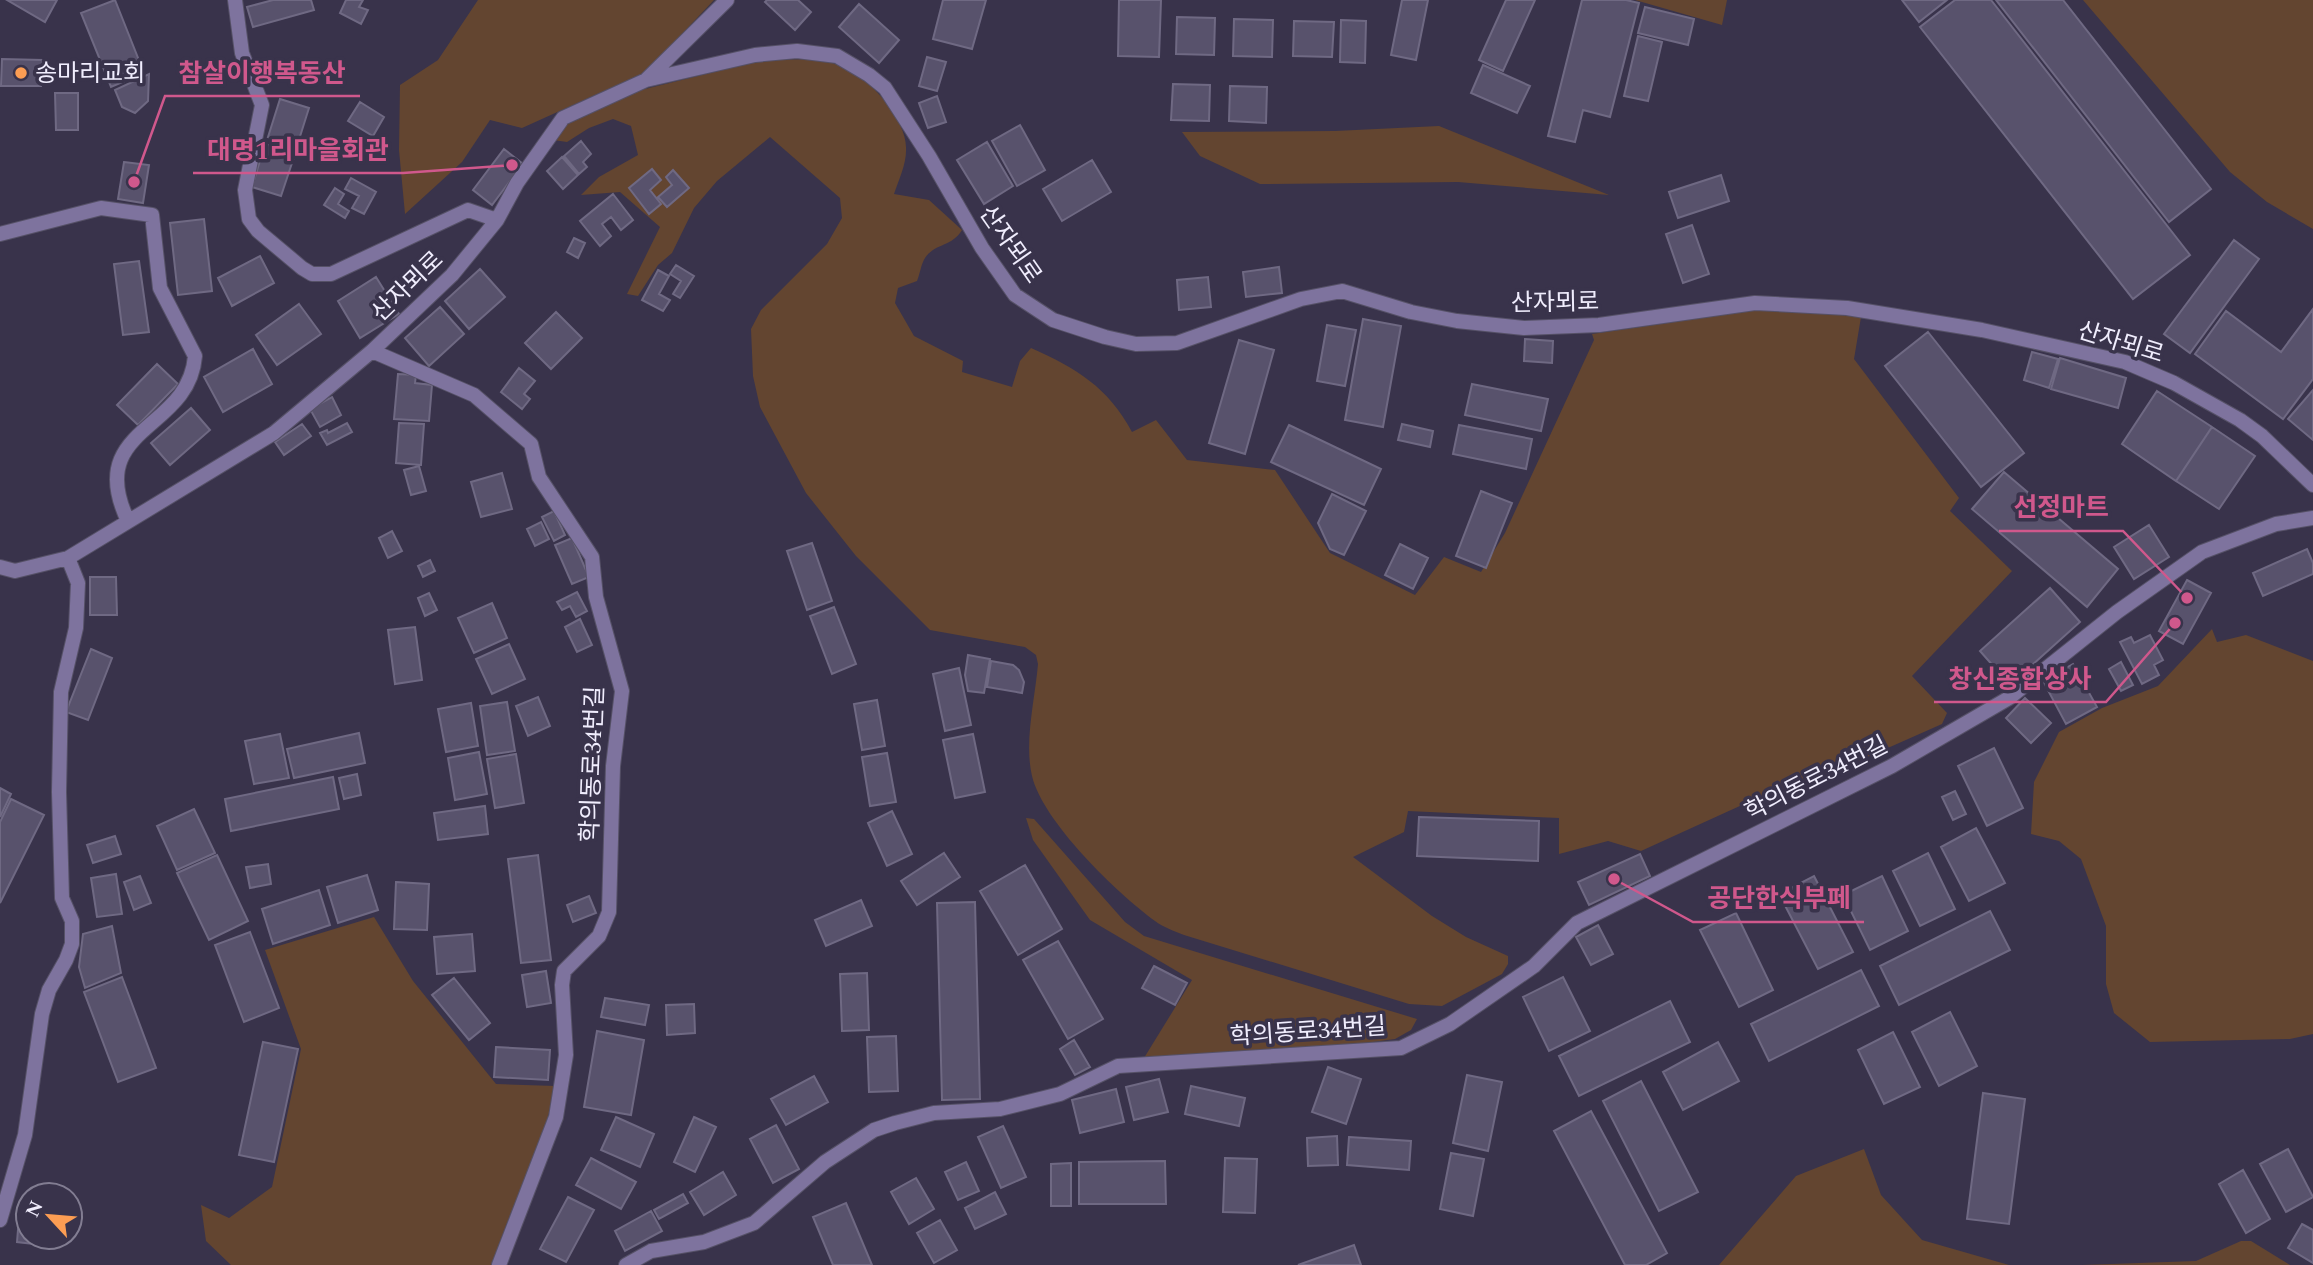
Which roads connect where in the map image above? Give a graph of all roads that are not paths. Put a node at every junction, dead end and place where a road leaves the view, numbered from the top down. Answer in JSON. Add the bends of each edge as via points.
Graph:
{"nodes":[{"id":1,"x":235,"y":0,"type":"edge"},
{"id":2,"x":727,"y":0,"type":"edge"},
{"id":3,"x":646,"y":80,"type":"junction"},
{"id":4,"x":497,"y":220,"type":"junction"},
{"id":5,"x":0,"y":234,"type":"edge"},
{"id":6,"x":372,"y":351,"type":"junction"},
{"id":7,"x":2313,"y":485,"type":"edge"},
{"id":8,"x":2313,"y":518,"type":"edge"},
{"id":9,"x":128,"y":521,"type":"junction"},
{"id":10,"x":68,"y":558,"type":"junction"},
{"id":11,"x":0,"y":567,"type":"edge"},
{"id":12,"x":0,"y":1220,"type":"edge"},
{"id":13,"x":499,"y":1265,"type":"edge"},
{"id":14,"x":626,"y":1265,"type":"edge"}],
"edges":[{"from":1,"to":4,"type":"street","via":[[242,53],[262,104],[245,205],[258,231],[288,258],[312,274],[331,274],[468,210]]},
{"from":2,"to":3,"type":"street"},
{"from":3,"to":4,"type":"street","name":"산자뫼로","via":[[563,118]]},
{"from":3,"to":7,"type":"street","name":"산자뫼로","via":[[778,52],[820,52],[854,65],[885,88],[896,103],[1015,295],[1053,320],[1105,337],[1157,346],[1177,343],[1301,299],[1342,291],[1434,317],[1524,328],[1599,325],[1755,303],[1847,308],[1982,330],[2125,362],[2175,383],[2240,420]]},
{"from":4,"to":6,"type":"street","name":"산자뫼로","via":[[452,275]]},
{"from":5,"to":9,"type":"street","via":[[101,208],[152,215],[160,288],[195,356],[182,392],[120,459],[116,487]]},
{"from":6,"to":9,"type":"street","name":"산자뫼로","via":[[274,433]]},
{"from":6,"to":13,"type":"street","name":"학의동로34번길","via":[[474,395],[531,444],[539,477],[592,557],[596,597],[622,691],[613,766],[609,912],[599,936],[564,971],[566,1055],[556,1117]]},
{"from":8,"to":14,"type":"street","name":"학의동로34번길","via":[[2276,524],[2202,552],[2009,698],[1892,766],[1577,923],[1534,966],[1450,1024],[1401,1048],[1118,1066],[1048,1097],[1000,1109],[934,1113],[895,1123],[874,1130],[825,1162],[754,1223],[704,1242],[651,1251]]},
{"from":9,"to":10,"type":"street","name":"산자뫼로"},
{"from":10,"to":11,"type":"street","name":"산자뫼로","via":[[15,570]]},
{"from":10,"to":12,"type":"street","via":[[78,594],[76,628],[61,692],[59,792],[62,898],[72,921],[72,944],[42,1014],[25,1135]]}]}
